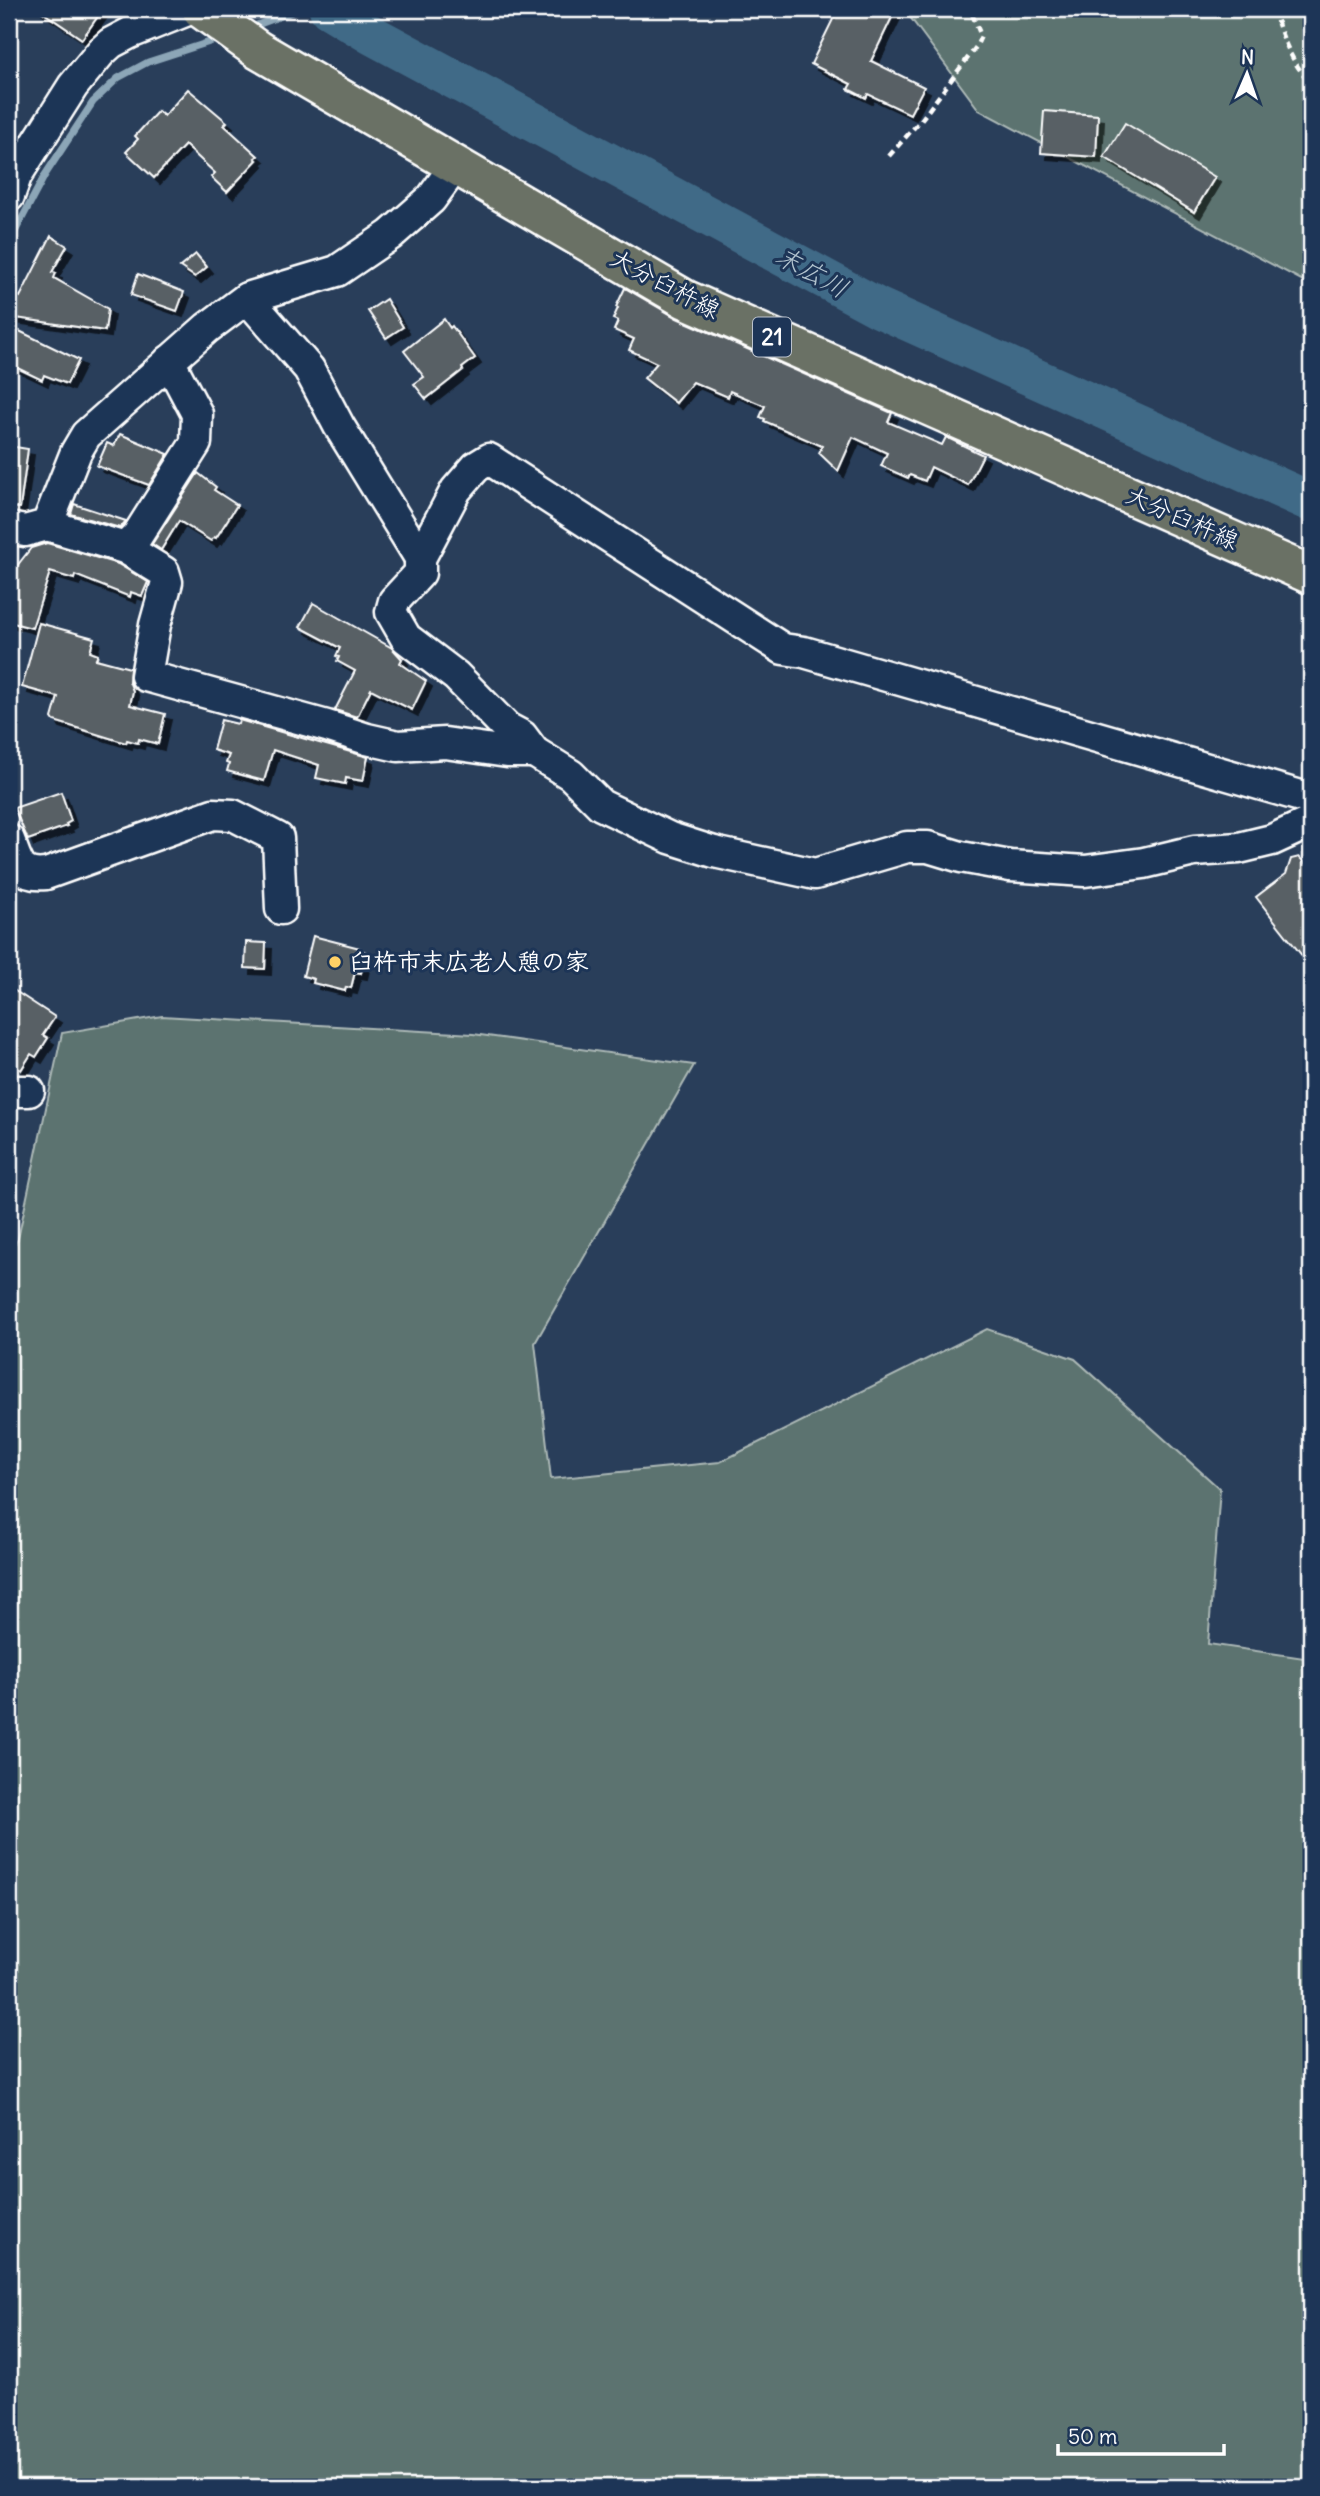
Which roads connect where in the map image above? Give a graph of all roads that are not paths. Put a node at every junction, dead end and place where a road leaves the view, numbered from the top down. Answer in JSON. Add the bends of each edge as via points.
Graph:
{"nodes":[{"id":1,"x":199,"y":10,"type":"edge"},
{"id":2,"x":456,"y":166,"type":"junction"},
{"id":3,"x":9,"y":196,"type":"edge"},
{"id":4,"x":247,"y":299,"type":"junction"},
{"id":5,"x":169,"y":361,"type":"junction"},
{"id":6,"x":47,"y":524,"type":"junction"},
{"id":7,"x":9,"y":528,"type":"edge"},
{"id":8,"x":125,"y":548,"type":"junction"},
{"id":9,"x":420,"y":558,"type":"junction"},
{"id":10,"x":1311,"y":575,"type":"edge"},
{"id":11,"x":534,"y":752,"type":"junction"},
{"id":12,"x":1311,"y":799,"type":"edge"},
{"id":13,"x":1311,"y":822,"type":"edge"},
{"id":14,"x":9,"y":840,"type":"edge"},
{"id":15,"x":281,"y":909,"type":"dead end"}],
"edges":[{"from":1,"to":2,"type":"main road","name":"大分臼杵線","number":"21","via":[[258,50]]},
{"from":1,"to":3,"type":"street","via":[[130,33],[101,52],[73,86],[16,176]]},
{"from":2,"to":4,"type":"street","via":[[431,199],[390,235],[337,271]]},
{"from":2,"to":10,"type":"main road","name":"大分臼杵線","number":"21","via":[[685,299]]},
{"from":4,"to":5,"type":"street"},
{"from":4,"to":9,"type":"street","via":[[309,369]]},
{"from":5,"to":6,"type":"street","via":[[86,435]]},
{"from":5,"to":8,"type":"street","via":[[197,414],[196,443]]},
{"from":6,"to":7,"type":"street","via":[[25,531]]},
{"from":6,"to":8,"type":"street"},
{"from":8,"to":11,"type":"street","via":[[164,572],[167,582],[146,677],[388,744],[445,743]]},
{"from":9,"to":11,"type":"street","via":[[420,573],[394,601],[391,612],[400,629],[456,676],[507,728],[522,736]]},
{"from":9,"to":12,"type":"street","via":[[456,489],[489,459],[783,649]]},
{"from":11,"to":13,"type":"street","via":[[571,775],[601,805],[670,838],[814,874],[907,847],[928,847],[1010,866],[1085,871],[1194,850],[1239,848],[1272,840]]},
{"from":14,"to":15,"type":"street","via":[[20,867],[34,876],[213,814],[233,815],[278,838]]}]}
